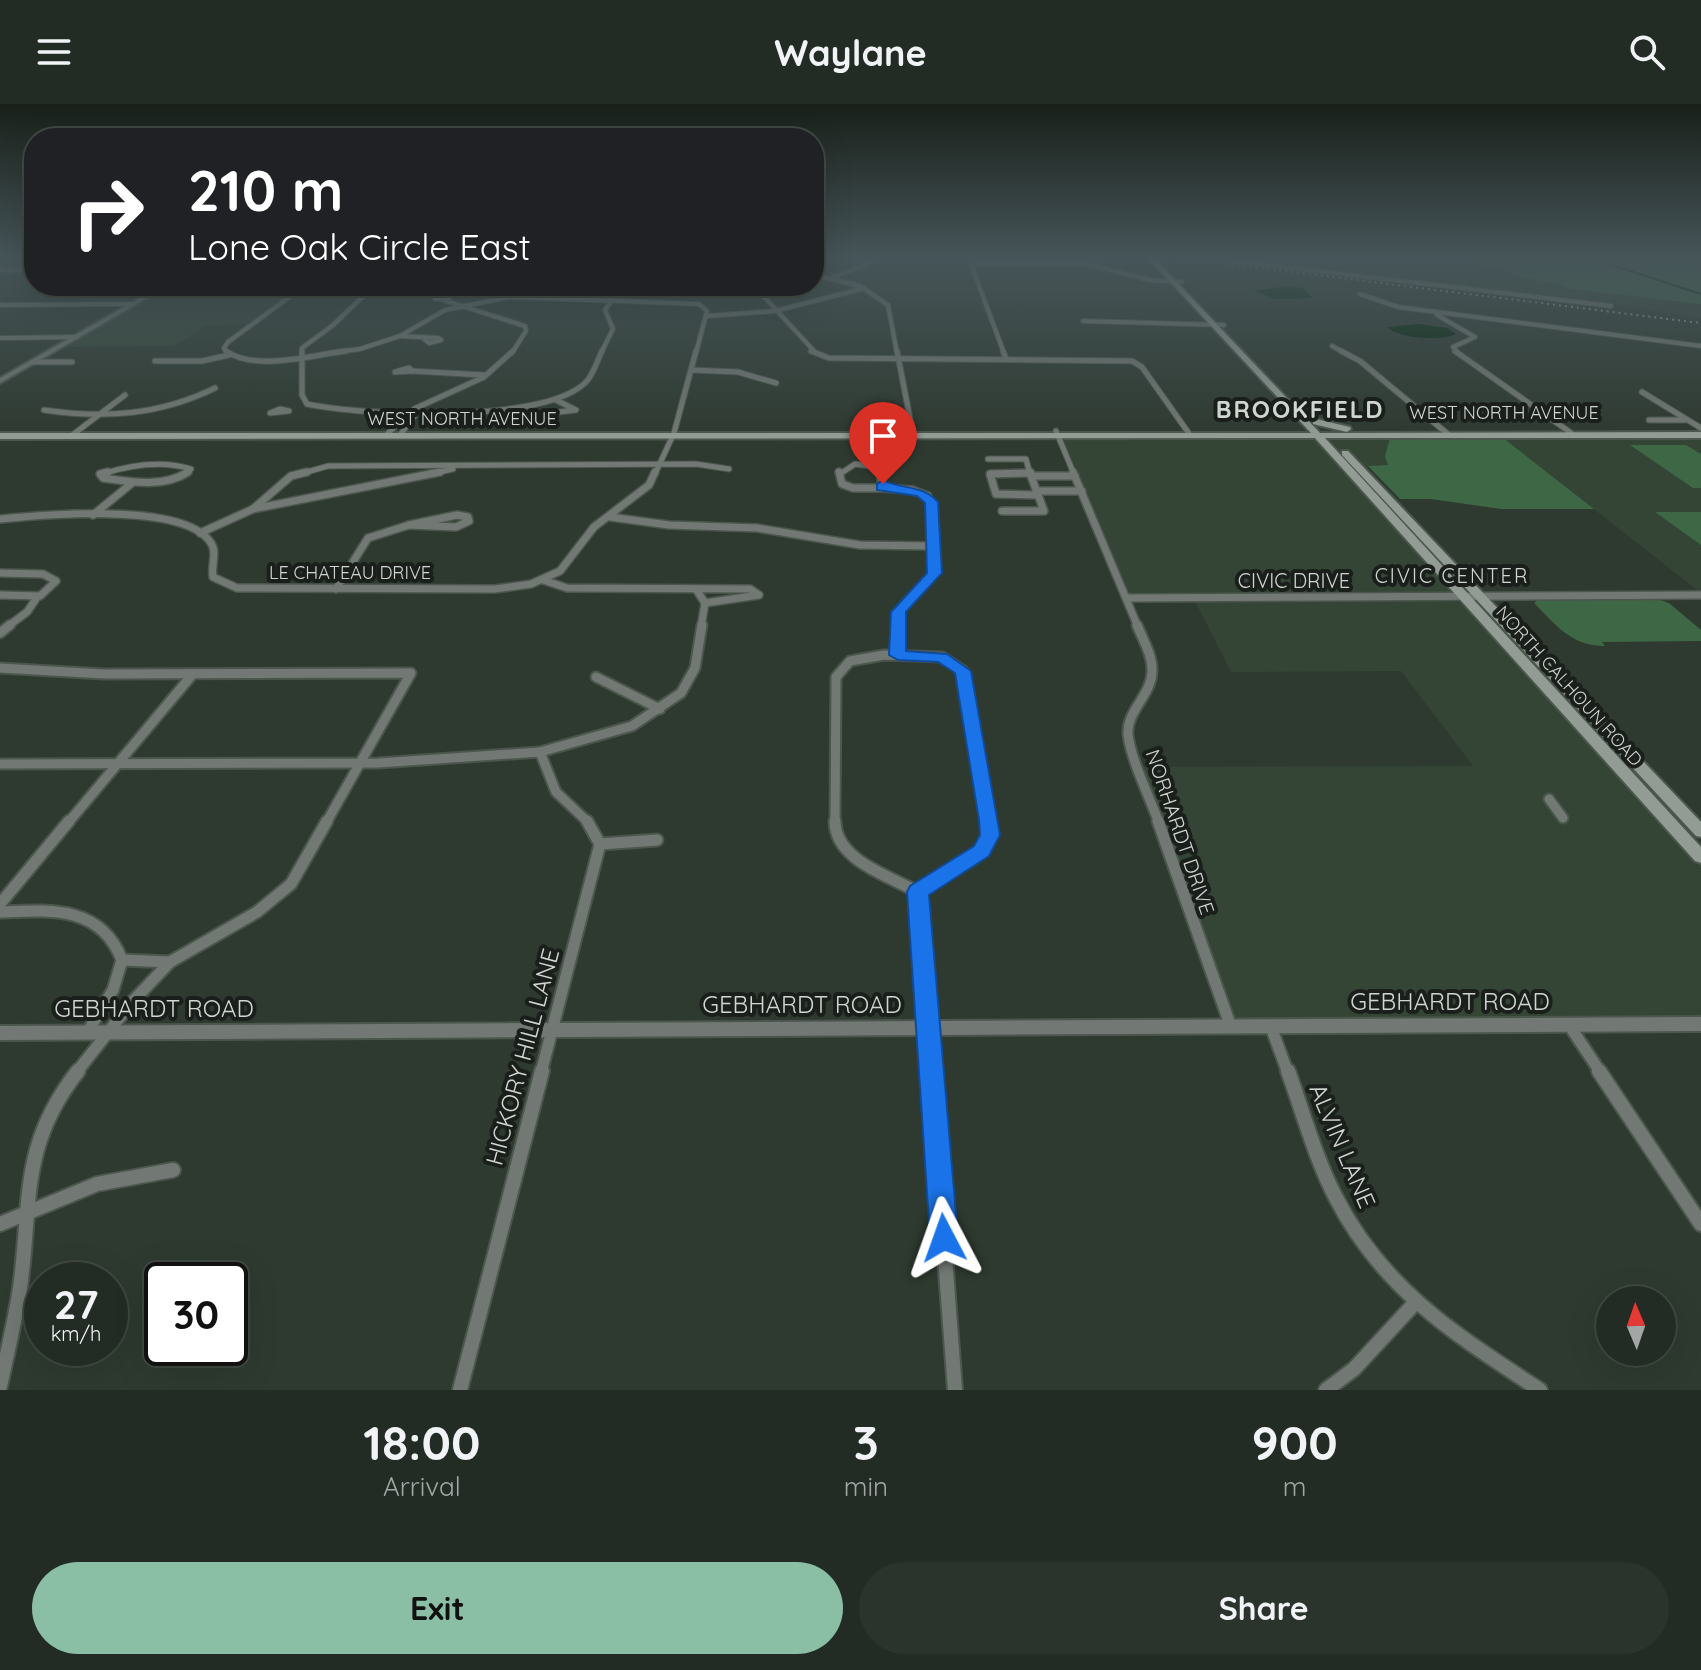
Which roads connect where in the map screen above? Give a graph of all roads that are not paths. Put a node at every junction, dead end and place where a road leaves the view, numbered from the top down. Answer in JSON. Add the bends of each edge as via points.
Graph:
{"nodes":[{"id":1,"x":112,"y":317,"type":"edge"},
{"id":2,"x":262,"y":317,"type":"edge"},
{"id":3,"x":341,"y":317,"type":"edge"},
{"id":4,"x":429,"y":317,"type":"edge"},
{"id":5,"x":501,"y":317,"type":"edge"},
{"id":6,"x":608,"y":317,"type":"edge"},
{"id":7,"x":707,"y":317,"type":"edge"},
{"id":8,"x":781,"y":317,"type":"edge"},
{"id":9,"x":891,"y":317,"type":"edge"},
{"id":10,"x":990,"y":317,"type":"edge"},
{"id":11,"x":1211,"y":317,"type":"edge"},
{"id":12,"x":1444,"y":317,"type":"edge"},
{"id":13,"x":1475,"y":317,"type":"edge"},
{"id":14,"x":1083,"y":321,"type":"dead end"},
{"id":15,"x":1219,"y":325,"type":"junction"},
{"id":16,"x":400,"y":336,"type":"junction"},
{"id":17,"x":77,"y":337,"type":"junction"},
{"id":18,"x":0,"y":338,"type":"edge"},
{"id":19,"x":423,"y":338,"type":"dead end"},
{"id":20,"x":1332,"y":346,"type":"dead end"},
{"id":21,"x":1701,"y":346,"type":"edge"},
{"id":22,"x":229,"y":355,"type":"junction"},
{"id":23,"x":299,"y":357,"type":"junction"},
{"id":24,"x":1006,"y":359,"type":"junction"},
{"id":25,"x":900,"y":360,"type":"junction"},
{"id":26,"x":155,"y":361,"type":"dead end"},
{"id":27,"x":33,"y":362,"type":"junction"},
{"id":28,"x":72,"y":362,"type":"dead end"},
{"id":29,"x":692,"y":370,"type":"junction"},
{"id":30,"x":412,"y":371,"type":"dead end"},
{"id":31,"x":484,"y":375,"type":"junction"},
{"id":32,"x":0,"y":381,"type":"edge"},
{"id":33,"x":776,"y":383,"type":"dead end"},
{"id":34,"x":215,"y":388,"type":"dead end"},
{"id":35,"x":1642,"y":394,"type":"dead end"},
{"id":36,"x":125,"y":395,"type":"dead end"},
{"id":37,"x":556,"y":400,"type":"junction"},
{"id":38,"x":307,"y":404,"type":"junction"},
{"id":39,"x":564,"y":406,"type":"dead end"},
{"id":40,"x":174,"y":408,"type":"junction"},
{"id":41,"x":44,"y":410,"type":"dead end"},
{"id":42,"x":289,"y":410,"type":"dead end"},
{"id":43,"x":106,"y":412,"type":"junction"},
{"id":44,"x":411,"y":412,"type":"junction"},
{"id":45,"x":182,"y":413,"type":"dead end"},
{"id":46,"x":1302,"y":419,"type":"junction"},
{"id":47,"x":1649,"y":420,"type":"dead end"},
{"id":48,"x":1687,"y":420,"type":"junction"},
{"id":49,"x":1701,"y":431,"type":"edge"},
{"id":50,"x":1290,"y":432,"type":"junction"},
{"id":51,"x":1446,"y":432,"type":"junction"},
{"id":52,"x":1570,"y":432,"type":"junction"},
{"id":53,"x":1188,"y":433,"type":"junction"},
{"id":54,"x":918,"y":434,"type":"junction"},
{"id":55,"x":1057,"y":434,"type":"junction"},
{"id":56,"x":1327,"y":434,"type":"junction"},
{"id":57,"x":386,"y":435,"type":"junction"},
{"id":58,"x":400,"y":435,"type":"junction"},
{"id":59,"x":672,"y":435,"type":"junction"},
{"id":60,"x":1226,"y":435,"type":"junction"},
{"id":61,"x":0,"y":436,"type":"edge"},
{"id":62,"x":71,"y":436,"type":"junction"},
{"id":63,"x":988,"y":459,"type":"dead end"},
{"id":64,"x":661,"y":464,"type":"junction"},
{"id":65,"x":493,"y":465,"type":"junction"},
{"id":66,"x":729,"y":469,"type":"dead end"},
{"id":67,"x":1031,"y":474,"type":"junction"},
{"id":68,"x":1075,"y":476,"type":"junction"},
{"id":69,"x":132,"y":483,"type":"junction"},
{"id":70,"x":882,"y":488,"type":"junction"},
{"id":71,"x":1082,"y":491,"type":"junction"},
{"id":72,"x":1037,"y":493,"type":"junction"},
{"id":73,"x":253,"y":509,"type":"junction"},
{"id":74,"x":1002,"y":511,"type":"dead end"},
{"id":75,"x":93,"y":515,"type":"junction"},
{"id":76,"x":610,"y":517,"type":"junction"},
{"id":77,"x":0,"y":519,"type":"edge"},
{"id":78,"x":409,"y":525,"type":"junction"},
{"id":79,"x":200,"y":533,"type":"junction"},
{"id":80,"x":931,"y":546,"type":"junction"},
{"id":81,"x":0,"y":573,"type":"edge"},
{"id":82,"x":543,"y":580,"type":"junction"},
{"id":83,"x":336,"y":589,"type":"junction"},
{"id":84,"x":696,"y":589,"type":"junction"},
{"id":85,"x":0,"y":595,"type":"edge"},
{"id":86,"x":1462,"y":595,"type":"junction"},
{"id":87,"x":1480,"y":595,"type":"junction"},
{"id":88,"x":1701,"y":595,"type":"edge"},
{"id":89,"x":1127,"y":598,"type":"junction"},
{"id":90,"x":36,"y":599,"type":"junction"},
{"id":91,"x":705,"y":603,"type":"junction"},
{"id":92,"x":0,"y":633,"type":"edge"},
{"id":93,"x":898,"y":655,"type":"junction"},
{"id":94,"x":0,"y":668,"type":"edge"},
{"id":95,"x":192,"y":675,"type":"junction"},
{"id":96,"x":596,"y":677,"type":"dead end"},
{"id":97,"x":660,"y":709,"type":"junction"},
{"id":98,"x":540,"y":752,"type":"junction"},
{"id":99,"x":360,"y":763,"type":"junction"},
{"id":100,"x":0,"y":764,"type":"edge"},
{"id":101,"x":116,"y":764,"type":"junction"},
{"id":102,"x":1549,"y":799,"type":"dead end"},
{"id":103,"x":1563,"y":818,"type":"dead end"},
{"id":104,"x":1701,"y":832,"type":"edge"},
{"id":105,"x":657,"y":840,"type":"dead end"},
{"id":106,"x":600,"y":844,"type":"junction"},
{"id":107,"x":1701,"y":857,"type":"edge"},
{"id":108,"x":918,"y":892,"type":"junction"},
{"id":109,"x":0,"y":904,"type":"edge"},
{"id":110,"x":0,"y":912,"type":"edge"},
{"id":111,"x":122,"y":960,"type":"junction"},
{"id":112,"x":170,"y":962,"type":"junction"},
{"id":113,"x":1701,"y":1024,"type":"edge"},
{"id":114,"x":1569,"y":1025,"type":"junction"},
{"id":115,"x":1231,"y":1027,"type":"junction"},
{"id":116,"x":1271,"y":1027,"type":"junction"},
{"id":117,"x":929,"y":1029,"type":"junction"},
{"id":118,"x":551,"y":1031,"type":"junction"},
{"id":119,"x":0,"y":1033,"type":"edge"},
{"id":120,"x":87,"y":1033,"type":"junction"},
{"id":121,"x":109,"y":1033,"type":"junction"},
{"id":122,"x":173,"y":1170,"type":"dead end"},
{"id":123,"x":25,"y":1213,"type":"junction"},
{"id":124,"x":0,"y":1224,"type":"edge"},
{"id":125,"x":1701,"y":1224,"type":"edge"},
{"id":126,"x":1415,"y":1303,"type":"junction"},
{"id":127,"x":0,"y":1386,"type":"edge"},
{"id":128,"x":460,"y":1390,"type":"edge"},
{"id":129,"x":955,"y":1390,"type":"edge"},
{"id":130,"x":1326,"y":1390,"type":"edge"},
{"id":131,"x":1540,"y":1390,"type":"edge"}],
"edges":[{"from":1,"to":17,"type":"street"},
{"from":2,"to":22,"type":"street","via":[[228,342],[224,348]]},
{"from":3,"to":23,"type":"street","via":[[304,345]]},
{"from":4,"to":16,"type":"street"},
{"from":5,"to":31,"type":"street","via":[[525,326],[524,334],[505,362]]},
{"from":6,"to":37,"type":"street","via":[[613,329],[587,382]]},
{"from":7,"to":29,"type":"street"},
{"from":8,"to":25,"type":"street","via":[[816,354]]},
{"from":9,"to":25,"type":"street"},
{"from":10,"to":24,"type":"street"},
{"from":11,"to":15,"type":"main road","name":"NORTH CALHOUN ROAD"},
{"from":12,"to":52,"type":"street","via":[[1475,337],[1455,346],[1455,351]]},
{"from":13,"to":21,"type":"street"},
{"from":14,"to":15,"type":"street"},
{"from":15,"to":46,"type":"main road","name":"NORTH CALHOUN ROAD"},
{"from":15,"to":56,"type":"main road","name":"NORTH CALHOUN ROAD"},
{"from":16,"to":19,"type":"street"},
{"from":16,"to":23,"type":"street","via":[[360,349]]},
{"from":17,"to":18,"type":"street"},
{"from":17,"to":27,"type":"street"},
{"from":20,"to":51,"type":"street","via":[[1360,361]]},
{"from":22,"to":23,"type":"street","via":[[252,360]]},
{"from":22,"to":26,"type":"street"},
{"from":23,"to":38,"type":"street"},
{"from":24,"to":25,"type":"street"},
{"from":24,"to":53,"type":"street","via":[[1132,361],[1142,367]]},
{"from":25,"to":54,"type":"street"},
{"from":27,"to":28,"type":"street"},
{"from":27,"to":32,"type":"street"},
{"from":29,"to":33,"type":"street","via":[[738,372]]},
{"from":29,"to":59,"type":"street"},
{"from":30,"to":31,"type":"street"},
{"from":31,"to":44,"type":"street","via":[[434,395]]},
{"from":34,"to":40,"type":"street"},
{"from":35,"to":48,"type":"street"},
{"from":36,"to":43,"type":"street"},
{"from":37,"to":39,"type":"street"},
{"from":37,"to":44,"type":"street"},
{"from":38,"to":42,"type":"street"},
{"from":38,"to":44,"type":"street","via":[[336,411]]},
{"from":40,"to":43,"type":"street"},
{"from":40,"to":45,"type":"street"},
{"from":41,"to":43,"type":"street"},
{"from":43,"to":62,"type":"street"},
{"from":44,"to":57,"type":"street"},
{"from":44,"to":58,"type":"street","via":[[416,414]]},
{"from":46,"to":50,"type":"main road"},
{"from":46,"to":56,"type":"main road","name":"NORTH CALHOUN ROAD"},
{"from":47,"to":48,"type":"street"},
{"from":48,"to":49,"type":"street"},
{"from":49,"to":52,"type":"main road","name":"WEST NORTH AVENUE"},
{"from":50,"to":53,"type":"main road","name":"WEST NORTH AVENUE"},
{"from":50,"to":56,"type":"main road"},
{"from":50,"to":56,"type":"main road","name":"WEST NORTH AVENUE"},
{"from":50,"to":60,"type":"main road","name":"WEST NORTH AVENUE"},
{"from":51,"to":52,"type":"main road","name":"WEST NORTH AVENUE"},
{"from":51,"to":56,"type":"main road","name":"WEST NORTH AVENUE"},
{"from":53,"to":55,"type":"main road","name":"WEST NORTH AVENUE"},
{"from":53,"to":60,"type":"main road","name":"WEST NORTH AVENUE"},
{"from":54,"to":55,"type":"main road","name":"WEST NORTH AVENUE"},
{"from":54,"to":59,"type":"main road","name":"WEST NORTH AVENUE"},
{"from":55,"to":68,"type":"street","name":"NORHARDT DRIVE"},
{"from":56,"to":60,"type":"main road"},
{"from":56,"to":86,"type":"main road","name":"NORTH CALHOUN ROAD"},
{"from":56,"to":87,"type":"main road","name":"NORTH CALHOUN ROAD"},
{"from":57,"to":58,"type":"main road","name":"WEST NORTH AVENUE"},
{"from":57,"to":62,"type":"main road","name":"WEST NORTH AVENUE"},
{"from":58,"to":59,"type":"main road","name":"WEST NORTH AVENUE"},
{"from":59,"to":64,"type":"street"},
{"from":61,"to":62,"type":"main road","name":"WEST NORTH AVENUE"},
{"from":63,"to":67,"type":"street","via":[[1026,459]]},
{"from":64,"to":65,"type":"street"},
{"from":64,"to":66,"type":"street"},
{"from":64,"to":76,"type":"street","via":[[649,485]]},
{"from":65,"to":73,"type":"street"},
{"from":65,"to":73,"type":"street","via":[[318,467],[283,480]]},
{"from":67,"to":68,"type":"street"},
{"from":67,"to":72,"type":"street"},
{"from":67,"to":72,"type":"street","via":[[990,474],[996,494]]},
{"from":68,"to":71,"type":"street","name":"NORHARDT DRIVE"},
{"from":69,"to":69,"type":"street","via":[[180,476],[191,469],[130,465],[100,474]]},
{"from":69,"to":75,"type":"street"},
{"from":70,"to":70,"type":"street","via":[[878,467],[855,464],[839,471],[842,484]]},
{"from":70,"to":80,"type":"street","via":[[928,496],[934,510]]},
{"from":71,"to":72,"type":"street"},
{"from":71,"to":89,"type":"street","name":"NORHARDT DRIVE"},
{"from":72,"to":74,"type":"street","via":[[1044,511]]},
{"from":73,"to":79,"type":"street"},
{"from":75,"to":77,"type":"street"},
{"from":75,"to":79,"type":"street","via":[[167,520]]},
{"from":76,"to":80,"type":"street","via":[[757,528],[860,545]]},
{"from":76,"to":82,"type":"street","via":[[584,537],[564,567]]},
{"from":78,"to":78,"type":"street","via":[[456,527],[470,519],[457,515]]},
{"from":78,"to":83,"type":"street","via":[[363,538]]},
{"from":79,"to":83,"type":"street","name":"LE CHATEAU DRIVE","via":[[214,549],[213,577],[225,585]]},
{"from":80,"to":93,"type":"street","via":[[934,573],[904,601],[897,621]]},
{"from":81,"to":90,"type":"street","via":[[52,576],[53,589]]},
{"from":82,"to":83,"type":"street","name":"LE CHATEAU DRIVE","via":[[495,589]]},
{"from":82,"to":84,"type":"street","via":[[567,588]]},
{"from":84,"to":91,"type":"street"},
{"from":84,"to":91,"type":"street","via":[[759,591],[751,599]]},
{"from":85,"to":90,"type":"street"},
{"from":86,"to":87,"type":"street","name":"CIVIC DRIVE"},
{"from":86,"to":89,"type":"street","name":"CIVIC DRIVE"},
{"from":86,"to":107,"type":"main road","name":"NORTH CALHOUN ROAD"},
{"from":87,"to":88,"type":"street","name":"CIVIC DRIVE"},
{"from":87,"to":104,"type":"main road","name":"NORTH CALHOUN ROAD"},
{"from":89,"to":115,"type":"street","name":"NORHARDT DRIVE","via":[[1154,674],[1153,685],[1130,719],[1128,736]]},
{"from":90,"to":92,"type":"street"},
{"from":91,"to":97,"type":"street","via":[[690,682]]},
{"from":93,"to":108,"type":"street","via":[[942,657],[963,671],[989,820],[990,835],[982,850]]},
{"from":93,"to":108,"type":"street","via":[[855,658],[837,671],[835,834],[848,854]]},
{"from":94,"to":95,"type":"street"},
{"from":95,"to":99,"type":"street","via":[[411,673]]},
{"from":95,"to":101,"type":"street"},
{"from":96,"to":97,"type":"street"},
{"from":97,"to":98,"type":"street","via":[[606,736]]},
{"from":98,"to":99,"type":"street"},
{"from":98,"to":106,"type":"street","via":[[556,792],[592,826]]},
{"from":99,"to":101,"type":"street"},
{"from":99,"to":112,"type":"street","via":[[291,884],[257,912]]},
{"from":100,"to":101,"type":"street"},
{"from":101,"to":109,"type":"street"},
{"from":102,"to":103,"type":"street"},
{"from":105,"to":106,"type":"street"},
{"from":106,"to":118,"type":"street","name":"HICKORY HILL LANE"},
{"from":108,"to":117,"type":"street"},
{"from":110,"to":111,"type":"street","via":[[65,913],[92,920],[118,945]]},
{"from":111,"to":112,"type":"street"},
{"from":111,"to":120,"type":"street","via":[[113,990]]},
{"from":112,"to":121,"type":"street"},
{"from":113,"to":114,"type":"street","name":"GEBHARDT ROAD"},
{"from":114,"to":116,"type":"street","name":"GEBHARDT ROAD"},
{"from":114,"to":125,"type":"street"},
{"from":115,"to":116,"type":"street","name":"GEBHARDT ROAD"},
{"from":115,"to":117,"type":"street","name":"GEBHARDT ROAD"},
{"from":116,"to":126,"type":"street","name":"ALVIN LANE","via":[[1335,1196],[1376,1260]]},
{"from":117,"to":118,"type":"street","name":"GEBHARDT ROAD"},
{"from":117,"to":129,"type":"street"},
{"from":118,"to":121,"type":"street","name":"GEBHARDT ROAD"},
{"from":118,"to":128,"type":"street","name":"HICKORY HILL LANE"},
{"from":119,"to":120,"type":"street","name":"GEBHARDT ROAD"},
{"from":120,"to":121,"type":"street","name":"GEBHARDT ROAD"},
{"from":121,"to":123,"type":"street","via":[[72,1076],[44,1124]]},
{"from":122,"to":123,"type":"street","via":[[121,1177]]},
{"from":123,"to":124,"type":"street"},
{"from":123,"to":127,"type":"street","via":[[20,1288]]},
{"from":126,"to":130,"type":"street","via":[[1354,1369]]},
{"from":126,"to":131,"type":"street","name":"ALVIN LANE","via":[[1474,1349]]}]}
